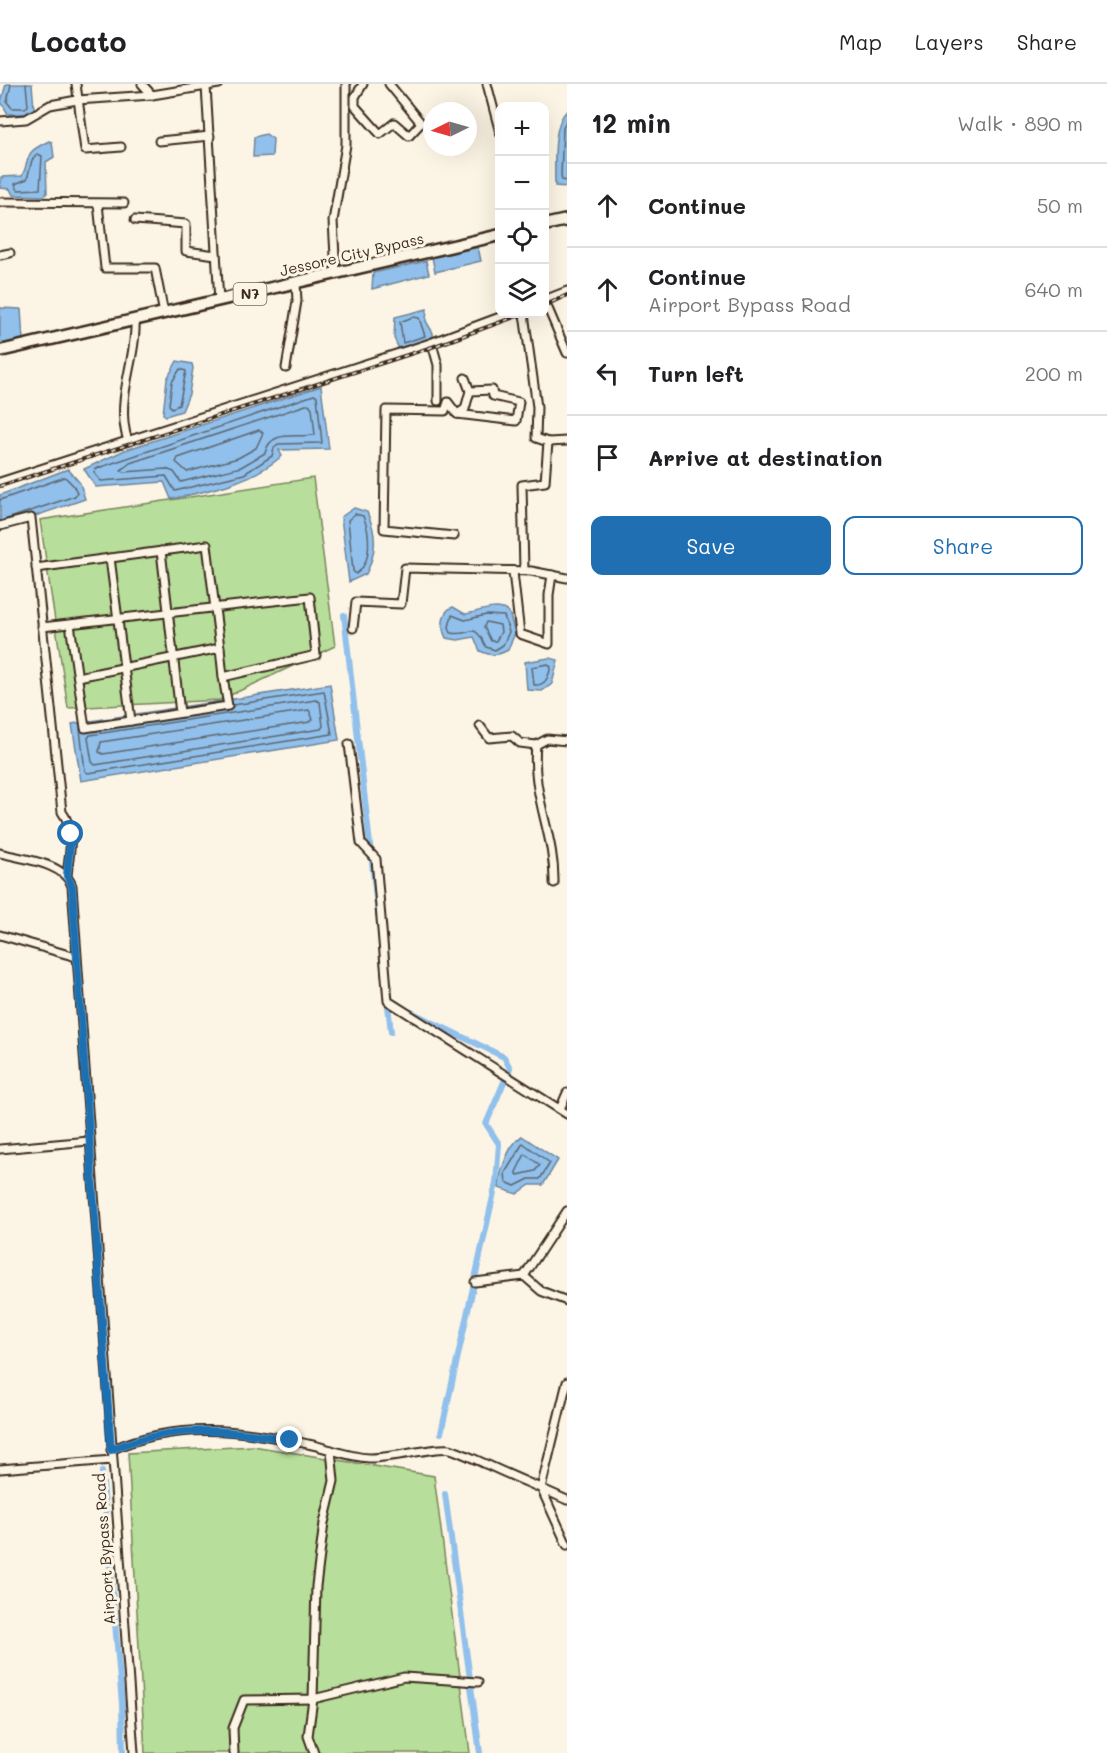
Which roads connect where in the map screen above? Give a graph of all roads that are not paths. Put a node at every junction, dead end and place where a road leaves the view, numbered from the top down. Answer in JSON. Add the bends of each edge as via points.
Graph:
{"nodes":[{"id":1,"x":76,"y":84,"type":"edge"},
{"id":2,"x":142,"y":84,"type":"edge"},
{"id":3,"x":219,"y":84,"type":"edge"},
{"id":4,"x":346,"y":84,"type":"edge"},
{"id":5,"x":363,"y":84,"type":"edge"},
{"id":6,"x":389,"y":84,"type":"edge"},
{"id":7,"x":487,"y":84,"type":"edge"},
{"id":8,"x":206,"y":86,"type":"junction"},
{"id":9,"x":152,"y":95,"type":"junction"},
{"id":10,"x":77,"y":100,"type":"junction"},
{"id":11,"x":495,"y":114,"type":"edge"},
{"id":12,"x":0,"y":121,"type":"edge"},
{"id":13,"x":210,"y":136,"type":"junction"},
{"id":14,"x":159,"y":141,"type":"dead end"},
{"id":15,"x":121,"y":147,"type":"dead end"},
{"id":16,"x":0,"y":202,"type":"edge"},
{"id":17,"x":124,"y":203,"type":"dead end"},
{"id":18,"x":98,"y":204,"type":"junction"},
{"id":19,"x":135,"y":220,"type":"dead end"},
{"id":20,"x":567,"y":220,"type":"edge"},
{"id":21,"x":549,"y":224,"type":"edge"},
{"id":22,"x":495,"y":237,"type":"edge"},
{"id":23,"x":10,"y":253,"type":"dead end"},
{"id":24,"x":0,"y":255,"type":"edge"},
{"id":25,"x":216,"y":255,"type":"junction"},
{"id":26,"x":336,"y":274,"type":"junction"},
{"id":27,"x":296,"y":283,"type":"junction"},
{"id":28,"x":567,"y":291,"type":"edge"},
{"id":29,"x":549,"y":298,"type":"edge"},
{"id":30,"x":219,"y":301,"type":"junction"},
{"id":31,"x":549,"y":309,"type":"edge"},
{"id":32,"x":164,"y":314,"type":"junction"},
{"id":33,"x":498,"y":318,"type":"edge"},
{"id":34,"x":525,"y":318,"type":"edge"},
{"id":35,"x":135,"y":320,"type":"junction"},
{"id":36,"x":565,"y":343,"type":"edge"},
{"id":37,"x":433,"y":347,"type":"dead end"},
{"id":38,"x":0,"y":351,"type":"edge"},
{"id":39,"x":567,"y":353,"type":"edge"},
{"id":40,"x":286,"y":368,"type":"dead end"},
{"id":41,"x":465,"y":378,"type":"dead end"},
{"id":42,"x":470,"y":392,"type":"junction"},
{"id":43,"x":438,"y":400,"type":"dead end"},
{"id":44,"x":457,"y":414,"type":"junction"},
{"id":45,"x":128,"y":441,"type":"junction"},
{"id":46,"x":567,"y":441,"type":"edge"},
{"id":47,"x":548,"y":442,"type":"junction"},
{"id":48,"x":0,"y":482,"type":"edge"},
{"id":49,"x":0,"y":526,"type":"edge"},
{"id":50,"x":454,"y":537,"type":"dead end"},
{"id":51,"x":161,"y":551,"type":"junction"},
{"id":52,"x":110,"y":558,"type":"junction"},
{"id":53,"x":36,"y":568,"type":"junction"},
{"id":54,"x":524,"y":570,"type":"junction"},
{"id":55,"x":513,"y":572,"type":"dead end"},
{"id":56,"x":552,"y":575,"type":"junction"},
{"id":57,"x":567,"y":578,"type":"edge"},
{"id":58,"x":216,"y":608,"type":"junction"},
{"id":59,"x":169,"y":613,"type":"junction"},
{"id":60,"x":118,"y":619,"type":"junction"},
{"id":61,"x":70,"y":624,"type":"junction"},
{"id":62,"x":42,"y":627,"type":"junction"},
{"id":63,"x":353,"y":628,"type":"dead end"},
{"id":64,"x":220,"y":648,"type":"junction"},
{"id":65,"x":172,"y":656,"type":"junction"},
{"id":66,"x":124,"y":666,"type":"junction"},
{"id":67,"x":78,"y":676,"type":"junction"},
{"id":68,"x":223,"y":677,"type":"junction"},
{"id":69,"x":180,"y":713,"type":"junction"},
{"id":70,"x":131,"y":721,"type":"junction"},
{"id":71,"x":480,"y":726,"type":"dead end"},
{"id":72,"x":567,"y":741,"type":"edge"},
{"id":73,"x":349,"y":744,"type":"dead end"},
{"id":74,"x":536,"y":745,"type":"junction"},
{"id":75,"x":0,"y":853,"type":"edge"},
{"id":76,"x":67,"y":876,"type":"junction"},
{"id":77,"x":554,"y":883,"type":"dead end"},
{"id":78,"x":0,"y":935,"type":"edge"},
{"id":79,"x":76,"y":957,"type":"junction"},
{"id":80,"x":74,"y":1012,"type":"dead end"},
{"id":81,"x":82,"y":1015,"type":"junction"},
{"id":82,"x":567,"y":1093,"type":"edge"},
{"id":83,"x":563,"y":1112,"type":"edge"},
{"id":84,"x":89,"y":1141,"type":"junction"},
{"id":85,"x":0,"y":1149,"type":"edge"},
{"id":86,"x":567,"y":1211,"type":"edge"},
{"id":87,"x":524,"y":1276,"type":"junction"},
{"id":88,"x":475,"y":1282,"type":"dead end"},
{"id":89,"x":567,"y":1300,"type":"edge"},
{"id":90,"x":567,"y":1382,"type":"edge"},
{"id":91,"x":111,"y":1450,"type":"junction"},
{"id":92,"x":331,"y":1450,"type":"junction"},
{"id":93,"x":112,"y":1460,"type":"junction"},
{"id":94,"x":0,"y":1469,"type":"edge"},
{"id":95,"x":541,"y":1488,"type":"junction"},
{"id":96,"x":567,"y":1500,"type":"edge"},
{"id":97,"x":567,"y":1545,"type":"edge"},
{"id":98,"x":478,"y":1682,"type":"dead end"},
{"id":99,"x":313,"y":1699,"type":"junction"},
{"id":100,"x":134,"y":1753,"type":"edge"},
{"id":101,"x":234,"y":1753,"type":"edge"},
{"id":102,"x":314,"y":1753,"type":"edge"}],
"edges":[{"from":1,"to":10,"type":"street"},
{"from":2,"to":9,"type":"street"},
{"from":3,"to":8,"type":"street"},
{"from":4,"to":26,"type":"street","via":[[346,145],[333,221]]},
{"from":5,"to":6,"type":"street","via":[[355,97],[355,106],[380,134],[394,123],[408,136],[421,123]]},
{"from":7,"to":11,"type":"street"},
{"from":8,"to":9,"type":"street"},
{"from":8,"to":13,"type":"street"},
{"from":9,"to":10,"type":"street"},
{"from":10,"to":12,"type":"street","via":[[50,105],[26,119]]},
{"from":10,"to":15,"type":"street","via":[[85,150]]},
{"from":13,"to":14,"type":"street"},
{"from":13,"to":25,"type":"street"},
{"from":16,"to":18,"type":"street"},
{"from":17,"to":18,"type":"street"},
{"from":18,"to":32,"type":"street","via":[[105,268],[155,268]]},
{"from":19,"to":25,"type":"street","via":[[186,224],[186,251]]},
{"from":20,"to":21,"type":"highway"},
{"from":22,"to":26,"type":"highway","name":"Jessore City Bypass","number":"N7"},
{"from":23,"to":24,"type":"street"},
{"from":25,"to":30,"type":"street"},
{"from":26,"to":27,"type":"highway","name":"Jessore City Bypass","number":"N7"},
{"from":27,"to":30,"type":"highway","name":"Jessore City Bypass","number":"N7"},
{"from":27,"to":40,"type":"street","via":[[297,301]]},
{"from":28,"to":29,"type":"street"},
{"from":30,"to":32,"type":"highway","name":"Jessore City Bypass","number":"N7"},
{"from":31,"to":36,"type":"street"},
{"from":32,"to":35,"type":"highway","name":"Jessore City Bypass","number":"N7"},
{"from":33,"to":45,"type":"street","via":[[430,344]]},
{"from":34,"to":47,"type":"street","via":[[537,407],[536,438]]},
{"from":35,"to":38,"type":"highway","name":"Jessore City Bypass","number":"N7"},
{"from":35,"to":45,"type":"street","via":[[136,340],[125,384],[123,421]]},
{"from":36,"to":39,"type":"street"},
{"from":37,"to":43,"type":"street","via":[[438,365]]},
{"from":41,"to":42,"type":"street"},
{"from":42,"to":44,"type":"street","via":[[465,409]]},
{"from":42,"to":44,"type":"street","via":[[492,390],[494,396],[519,402],[516,421]]},
{"from":44,"to":50,"type":"street","via":[[448,402],[446,411],[386,410],[384,529]]},
{"from":45,"to":48,"type":"street"},
{"from":46,"to":47,"type":"street"},
{"from":47,"to":54,"type":"street","via":[[545,482],[522,485]]},
{"from":49,"to":53,"type":"street","name":"Airport Bypass Road","via":[[31,518]]},
{"from":51,"to":52,"type":"street"},
{"from":51,"to":58,"type":"street","via":[[207,545]]},
{"from":51,"to":59,"type":"street"},
{"from":52,"to":53,"type":"street"},
{"from":52,"to":60,"type":"street"},
{"from":53,"to":62,"type":"street","name":"Airport Bypass Road"},
{"from":54,"to":56,"type":"street"},
{"from":54,"to":63,"type":"street","via":[[405,568],[401,604],[356,602]]},
{"from":55,"to":56,"type":"street","via":[[520,634],[549,644]]},
{"from":56,"to":57,"type":"street"},
{"from":58,"to":59,"type":"street"},
{"from":58,"to":64,"type":"street"},
{"from":58,"to":68,"type":"street","via":[[310,597],[316,655]]},
{"from":59,"to":60,"type":"street"},
{"from":59,"to":65,"type":"street"},
{"from":60,"to":61,"type":"street"},
{"from":60,"to":66,"type":"street"},
{"from":61,"to":62,"type":"street"},
{"from":61,"to":67,"type":"street"},
{"from":62,"to":76,"type":"street","name":"Airport Bypass Road","via":[[62,812],[70,821]]},
{"from":64,"to":65,"type":"street"},
{"from":64,"to":68,"type":"street"},
{"from":65,"to":66,"type":"street"},
{"from":65,"to":69,"type":"street"},
{"from":66,"to":67,"type":"street"},
{"from":66,"to":70,"type":"street"},
{"from":67,"to":70,"type":"street","via":[[85,728]]},
{"from":68,"to":69,"type":"street","via":[[228,706]]},
{"from":69,"to":70,"type":"street"},
{"from":71,"to":74,"type":"street","via":[[489,738],[512,736],[520,743]]},
{"from":72,"to":74,"type":"street","via":[[547,738]]},
{"from":73,"to":83,"type":"street","via":[[361,843],[376,859],[388,1001]]},
{"from":74,"to":77,"type":"street","via":[[535,784],[554,864]]},
{"from":75,"to":76,"type":"street","via":[[53,868]]},
{"from":76,"to":79,"type":"street","name":"Airport Bypass Road","via":[[72,886]]},
{"from":78,"to":79,"type":"street"},
{"from":79,"to":81,"type":"street","name":"Airport Bypass Road"},
{"from":80,"to":81,"type":"street"},
{"from":81,"to":84,"type":"street","name":"Airport Bypass Road"},
{"from":82,"to":83,"type":"street"},
{"from":84,"to":85,"type":"street"},
{"from":84,"to":91,"type":"street","name":"Airport Bypass Road"},
{"from":86,"to":87,"type":"street"},
{"from":87,"to":88,"type":"street"},
{"from":87,"to":89,"type":"street","via":[[541,1291]]},
{"from":90,"to":95,"type":"street"},
{"from":91,"to":92,"type":"street","via":[[170,1432],[199,1430],[237,1430]]},
{"from":91,"to":93,"type":"street","name":"Airport Bypass Road"},
{"from":92,"to":95,"type":"street","via":[[343,1455],[382,1458],[448,1448]]},
{"from":92,"to":99,"type":"street","via":[[334,1481],[316,1586]]},
{"from":93,"to":94,"type":"street"},
{"from":93,"to":100,"type":"street","name":"Airport Bypass Road"},
{"from":95,"to":96,"type":"street"},
{"from":95,"to":97,"type":"street"},
{"from":98,"to":99,"type":"street","via":[[404,1677]]},
{"from":99,"to":101,"type":"street","via":[[244,1700],[233,1728]]},
{"from":99,"to":102,"type":"street","via":[[308,1736]]}]}
